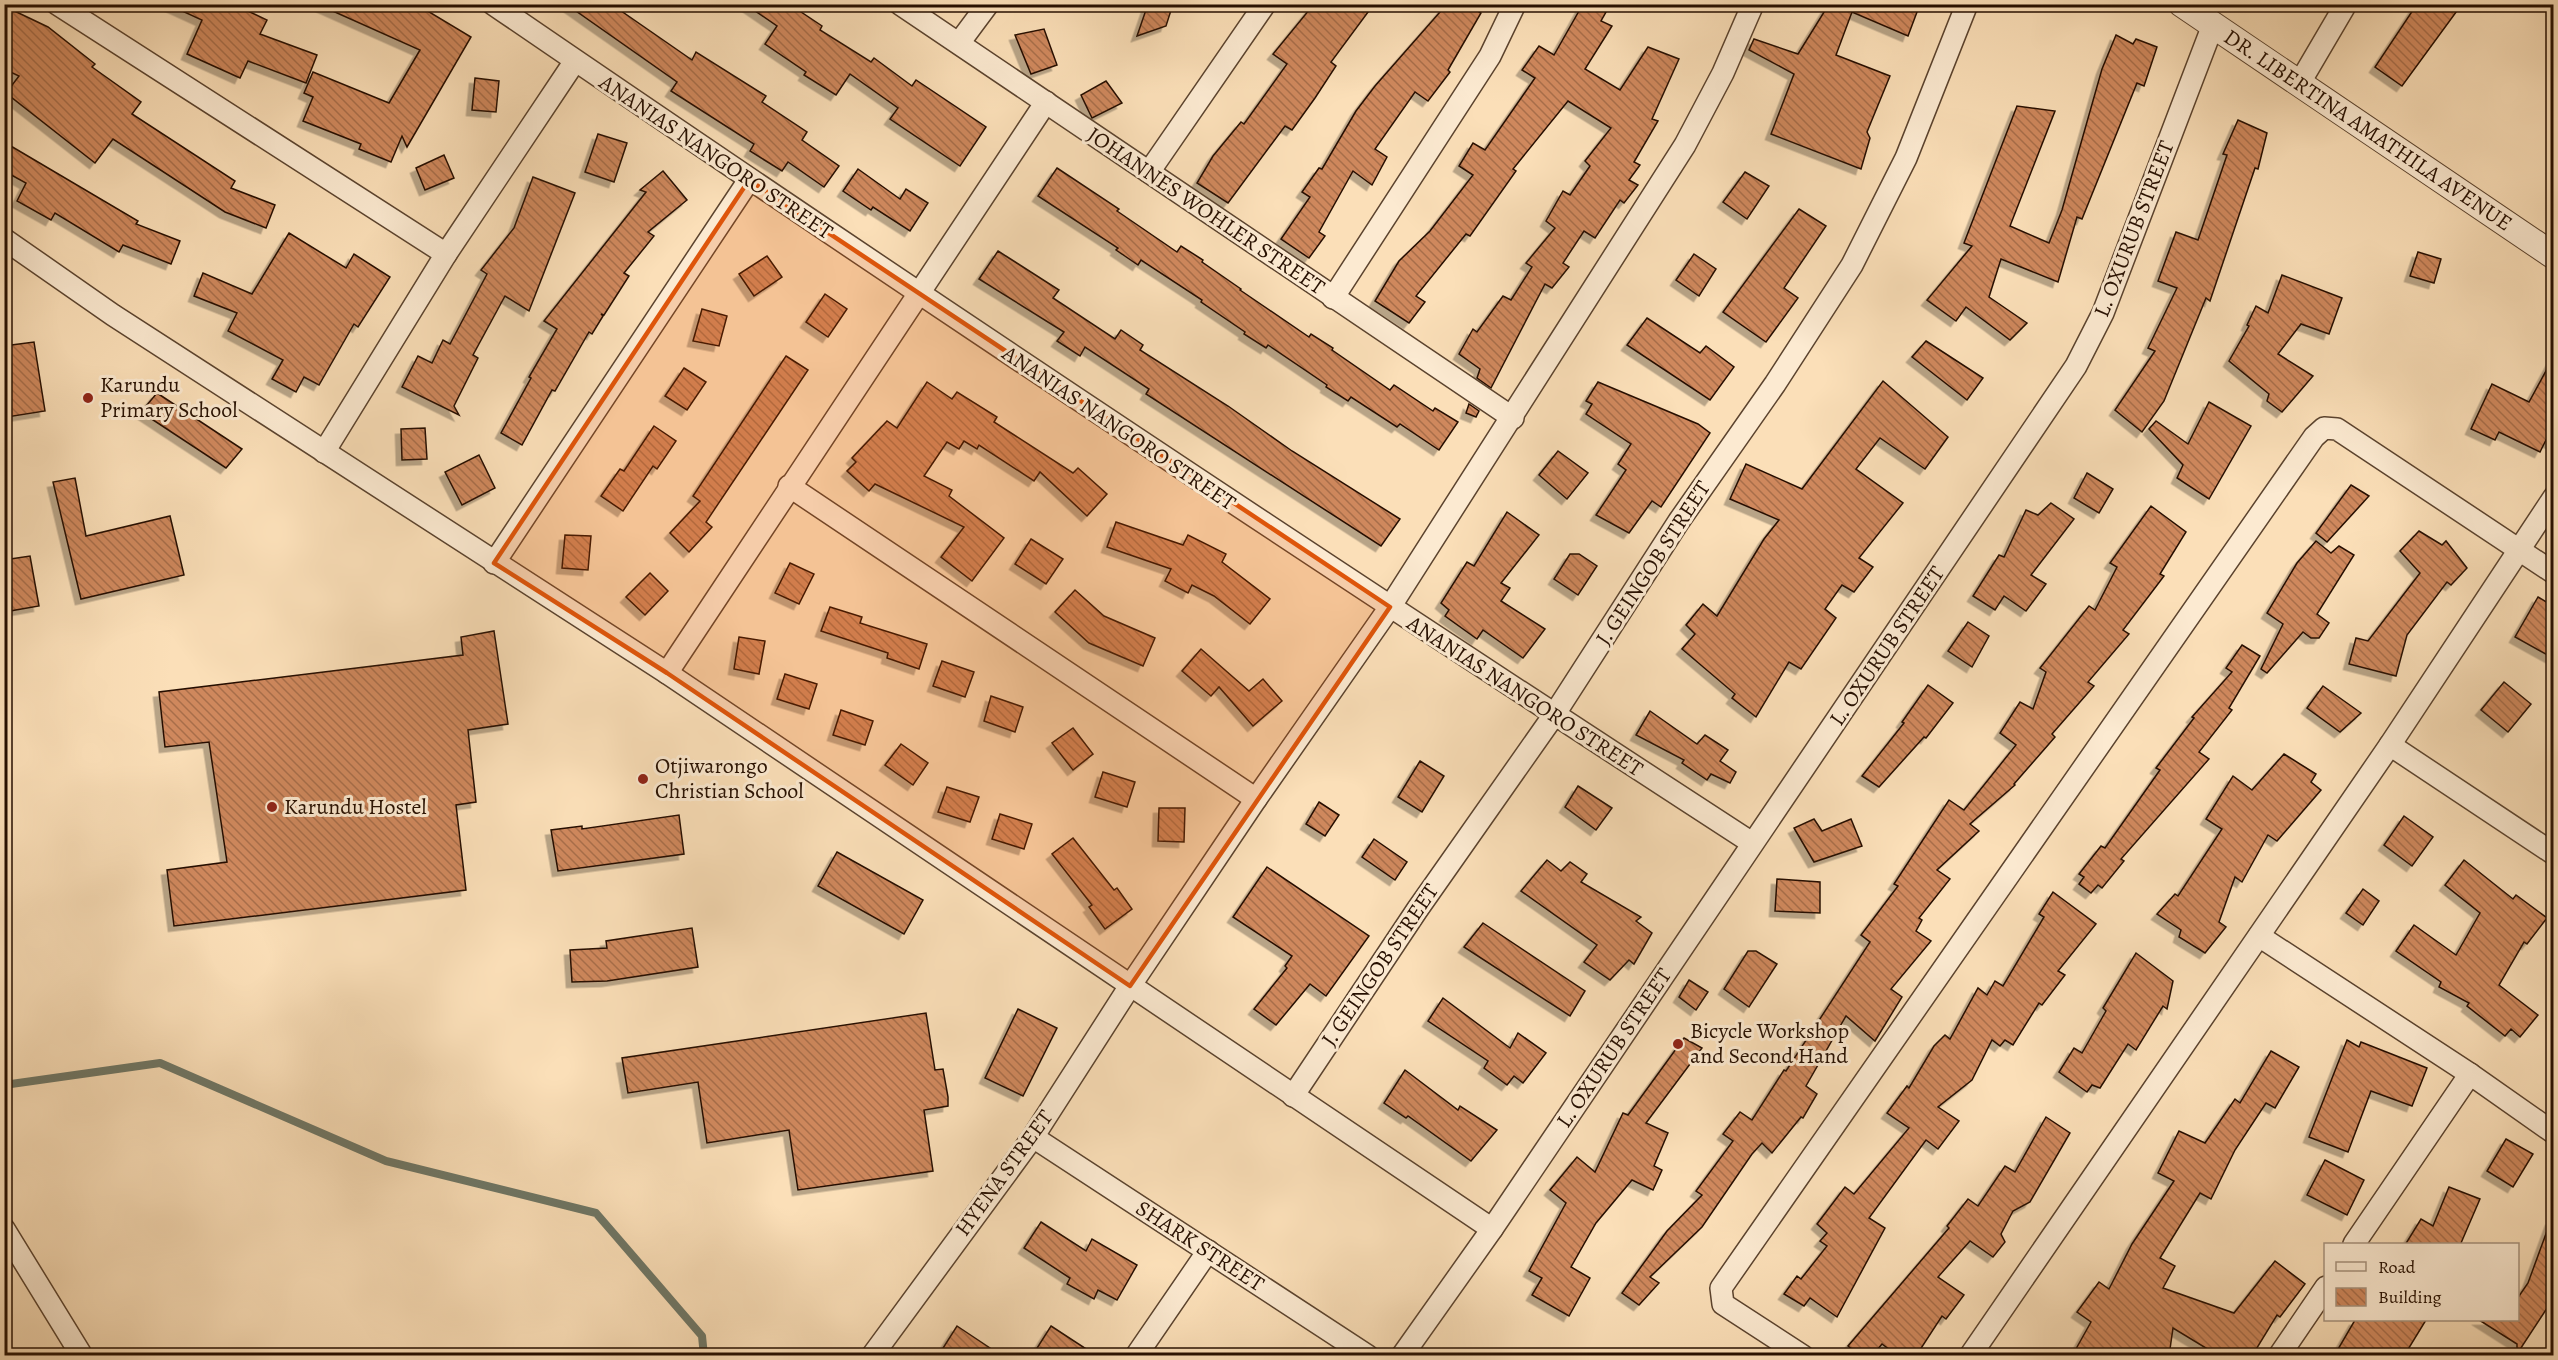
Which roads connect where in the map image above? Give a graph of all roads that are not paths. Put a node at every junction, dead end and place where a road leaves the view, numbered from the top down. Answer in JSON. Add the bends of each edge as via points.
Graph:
{"nodes":[{"id":1,"x":57,"y":4,"type":"edge"},
{"id":2,"x":493,"y":4,"type":"edge"},
{"id":3,"x":900,"y":4,"type":"edge"},
{"id":4,"x":987,"y":4,"type":"edge"},
{"id":5,"x":1265,"y":4,"type":"edge"},
{"id":6,"x":1515,"y":4,"type":"edge"},
{"id":7,"x":1753,"y":4,"type":"edge"},
{"id":8,"x":1967,"y":4,"type":"edge"},
{"id":9,"x":2182,"y":4,"type":"edge"},
{"id":10,"x":2346,"y":4,"type":"edge"},
{"id":11,"x":2213,"y":25,"type":"junction"},
{"id":12,"x":959,"y":44,"type":"junction"},
{"id":13,"x":575,"y":61,"type":"junction"},
{"id":14,"x":2299,"y":84,"type":"junction"},
{"id":15,"x":1046,"y":102,"type":"junction"},
{"id":16,"x":1149,"y":171,"type":"junction"},
{"id":17,"x":749,"y":180,"type":"junction"},
{"id":18,"x":4,"y":239,"type":"edge"},
{"id":19,"x":446,"y":254,"type":"junction"},
{"id":20,"x":2553,"y":256,"type":"edge"},
{"id":21,"x":918,"y":295,"type":"junction"},
{"id":22,"x":1333,"y":298,"type":"junction"},
{"id":23,"x":1513,"y":418,"type":"junction"},
{"id":24,"x":324,"y":452,"type":"junction"},
{"id":25,"x":789,"y":486,"type":"junction"},
{"id":26,"x":2553,"y":497,"type":"edge"},
{"id":27,"x":2519,"y":551,"type":"junction"},
{"id":28,"x":494,"y":563,"type":"junction"},
{"id":29,"x":2553,"y":573,"type":"edge"},
{"id":30,"x":1390,"y":607,"type":"junction"},
{"id":31,"x":667,"y":673,"type":"junction"},
{"id":32,"x":1554,"y":715,"type":"junction"},
{"id":33,"x":2390,"y":746,"type":"junction"},
{"id":34,"x":1256,"y":799,"type":"junction"},
{"id":35,"x":1752,"y":843,"type":"junction"},
{"id":36,"x":2553,"y":854,"type":"edge"},
{"id":37,"x":2259,"y":936,"type":"junction"},
{"id":38,"x":1130,"y":986,"type":"junction"},
{"id":39,"x":2470,"y":1074,"type":"junction"},
{"id":40,"x":1293,"y":1096,"type":"junction"},
{"id":41,"x":2553,"y":1133,"type":"edge"},
{"id":42,"x":1033,"y":1137,"type":"junction"},
{"id":43,"x":1492,"y":1229,"type":"junction"},
{"id":44,"x":4,"y":1230,"type":"edge"},
{"id":45,"x":2355,"y":1243,"type":"edge"},
{"id":46,"x":1208,"y":1251,"type":"junction"},
{"id":47,"x":2324,"y":1288,"type":"edge"},
{"id":48,"x":82,"y":1356,"type":"edge"},
{"id":49,"x":872,"y":1356,"type":"edge"},
{"id":50,"x":1136,"y":1356,"type":"edge"},
{"id":51,"x":1368,"y":1356,"type":"edge"},
{"id":52,"x":1402,"y":1356,"type":"edge"},
{"id":53,"x":1803,"y":1356,"type":"edge"},
{"id":54,"x":1970,"y":1356,"type":"edge"},
{"id":55,"x":2279,"y":1356,"type":"edge"}],
"edges":[{"from":1,"to":19,"type":"street"},
{"from":2,"to":13,"type":"street","name":"ANANIAS NANGORO STREET"},
{"from":3,"to":12,"type":"street","name":"JOHANNES WOHLER STREET"},
{"from":4,"to":12,"type":"street"},
{"from":5,"to":16,"type":"street"},
{"from":6,"to":22,"type":"street","via":[[1490,56]]},
{"from":7,"to":23,"type":"street","name":"HYENA STREET","via":[[1724,73],[1685,145]]},
{"from":8,"to":32,"type":"street","name":"J. GEINGOB STREET","via":[[1906,158],[1852,265]]},
{"from":9,"to":11,"type":"street","name":"DR. LIBERTINA AMATHILA AVENUE"},
{"from":10,"to":14,"type":"street"},
{"from":11,"to":14,"type":"street","name":"DR. LIBERTINA AMATHILA AVENUE"},
{"from":11,"to":35,"type":"street","name":"L. OXURUB STREET","via":[[2103,313],[2076,366]]},
{"from":12,"to":15,"type":"street","name":"JOHANNES WOHLER STREET"},
{"from":13,"to":17,"type":"street","name":"ANANIAS NANGORO STREET"},
{"from":13,"to":19,"type":"street"},
{"from":14,"to":20,"type":"street","name":"DR. LIBERTINA AMATHILA AVENUE"},
{"from":15,"to":16,"type":"street","name":"JOHANNES WOHLER STREET"},
{"from":15,"to":21,"type":"street"},
{"from":16,"to":22,"type":"street","name":"JOHANNES WOHLER STREET"},
{"from":17,"to":21,"type":"street","name":"ANANIAS NANGORO STREET"},
{"from":17,"to":28,"type":"street"},
{"from":18,"to":24,"type":"street"},
{"from":19,"to":24,"type":"street"},
{"from":21,"to":25,"type":"street"},
{"from":21,"to":30,"type":"street","name":"ANANIAS NANGORO STREET"},
{"from":22,"to":23,"type":"street","name":"JOHANNES WOHLER STREET"},
{"from":23,"to":30,"type":"street","name":"HYENA STREET"},
{"from":24,"to":28,"type":"street"},
{"from":25,"to":31,"type":"street"},
{"from":25,"to":34,"type":"street"},
{"from":26,"to":27,"type":"street"},
{"from":27,"to":29,"type":"street"},
{"from":27,"to":33,"type":"street"},
{"from":27,"to":53,"type":"street","via":[[2337,429],[2324,428],[2314,437],[1721,1288],[1723,1304]]},
{"from":28,"to":31,"type":"street"},
{"from":30,"to":32,"type":"street","name":"ANANIAS NANGORO STREET"},
{"from":30,"to":34,"type":"street","name":"HYENA STREET"},
{"from":31,"to":38,"type":"street"},
{"from":32,"to":35,"type":"street","name":"ANANIAS NANGORO STREET"},
{"from":32,"to":40,"type":"street","name":"J. GEINGOB STREET"},
{"from":33,"to":36,"type":"street"},
{"from":33,"to":37,"type":"street"},
{"from":34,"to":38,"type":"street","name":"HYENA STREET"},
{"from":35,"to":43,"type":"street","name":"L. OXURUB STREET"},
{"from":37,"to":39,"type":"street"},
{"from":37,"to":54,"type":"street"},
{"from":38,"to":40,"type":"street"},
{"from":38,"to":42,"type":"street","name":"HYENA STREET"},
{"from":39,"to":41,"type":"street"},
{"from":39,"to":45,"type":"street"},
{"from":40,"to":43,"type":"street"},
{"from":42,"to":46,"type":"street","name":"SHARK STREET"},
{"from":42,"to":49,"type":"street","name":"HYENA STREET"},
{"from":43,"to":52,"type":"street","name":"L. OXURUB STREET"},
{"from":44,"to":48,"type":"street"},
{"from":46,"to":50,"type":"street"},
{"from":46,"to":51,"type":"street","name":"SHARK STREET"},
{"from":47,"to":55,"type":"street"}]}
